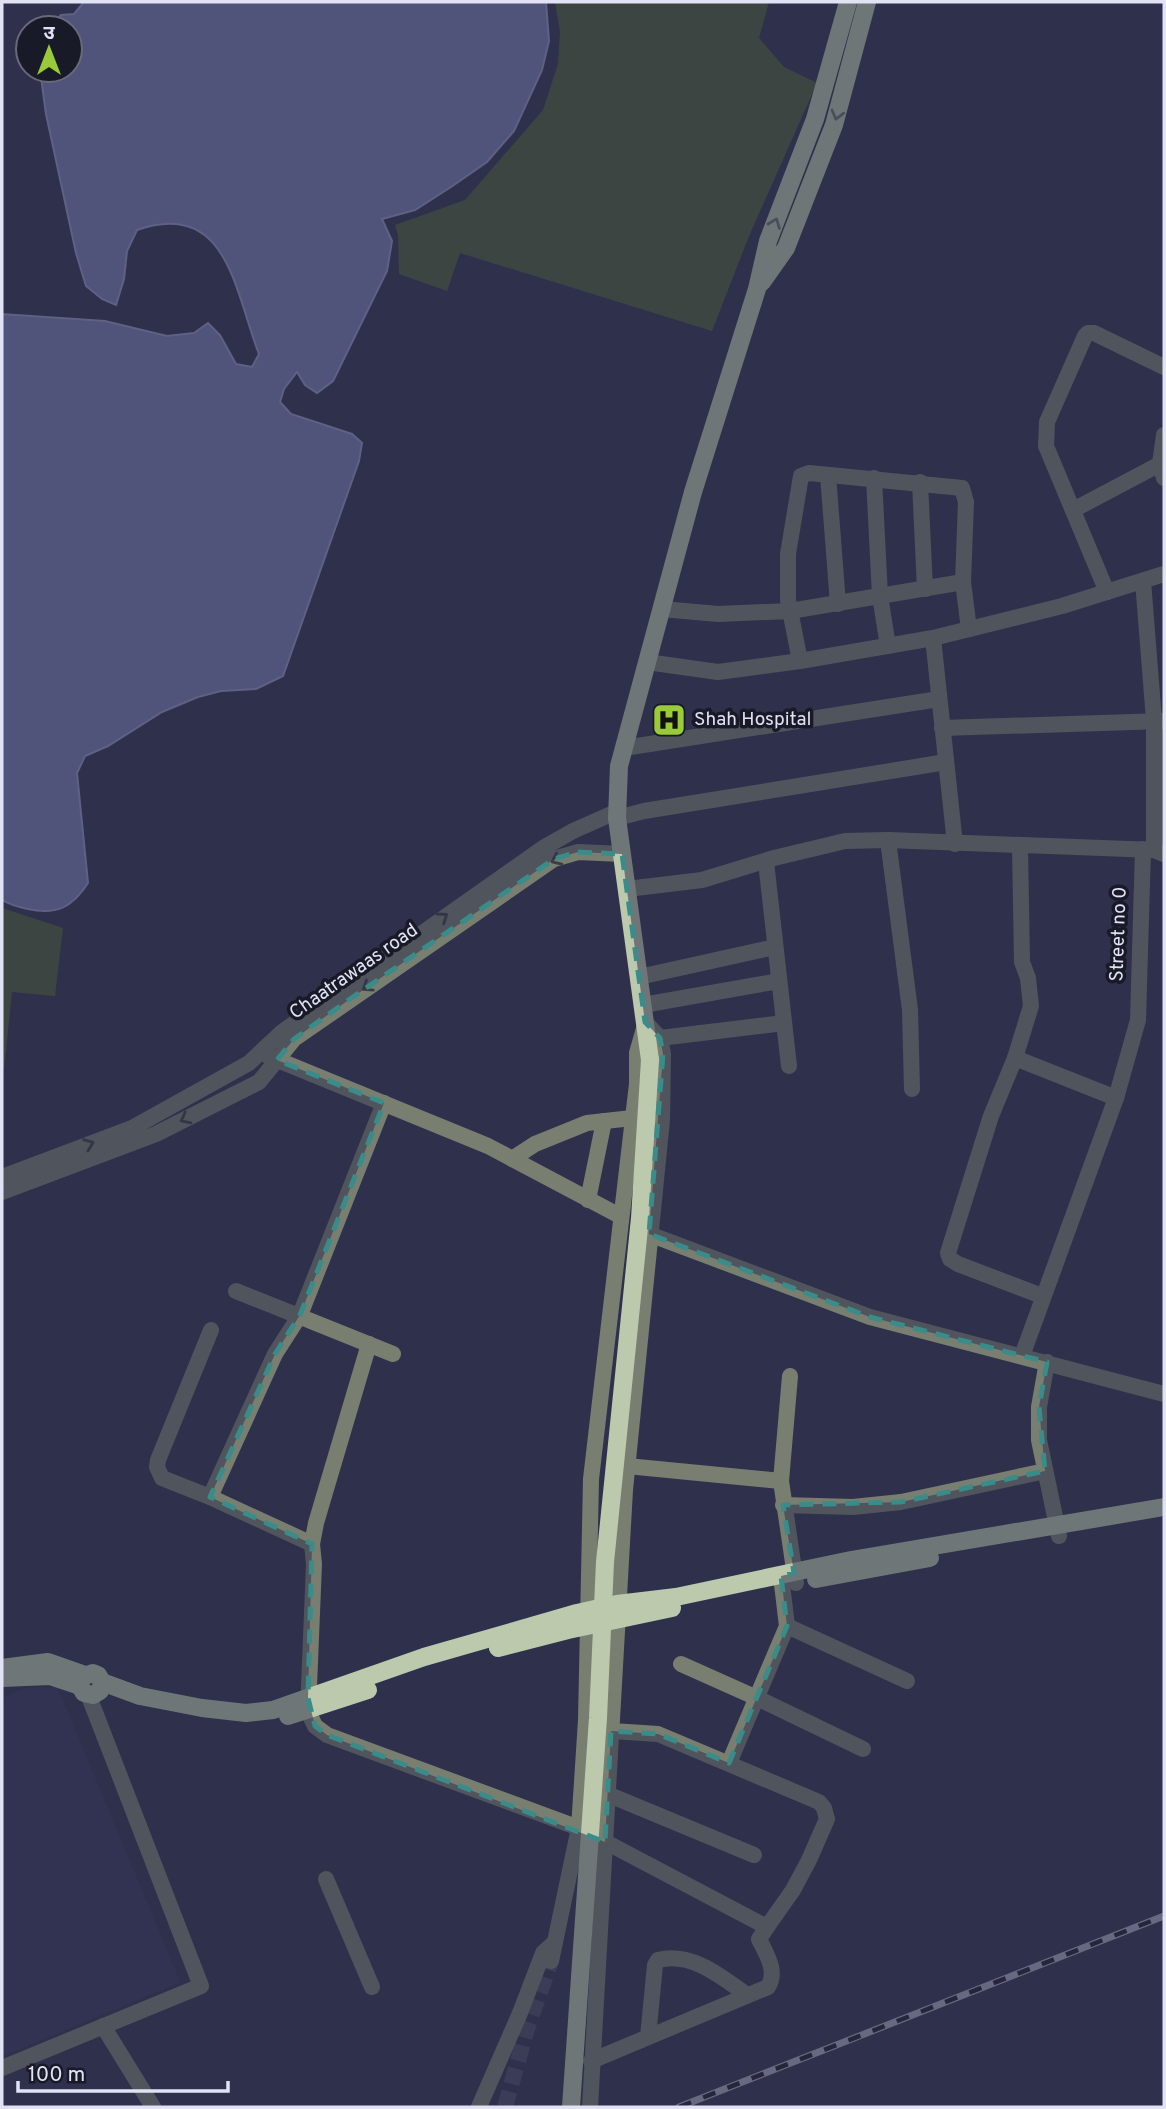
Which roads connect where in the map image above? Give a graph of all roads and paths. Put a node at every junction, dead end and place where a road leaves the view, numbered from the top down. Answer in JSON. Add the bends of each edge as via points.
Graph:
{"nodes":[{"id":1,"x":848,"y":2,"type":"edge"},
{"id":2,"x":867,"y":2,"type":"edge"},
{"id":3,"x":826,"y":78,"type":"junction"},
{"id":4,"x":845,"y":83,"type":"junction"},
{"id":5,"x":757,"y":289,"type":"junction"},
{"id":6,"x":1164,"y":368,"type":"edge"},
{"id":7,"x":1164,"y":435,"type":"edge"},
{"id":8,"x":1162,"y":471,"type":"edge"},
{"id":9,"x":828,"y":475,"type":"junction"},
{"id":10,"x":874,"y":478,"type":"junction"},
{"id":11,"x":920,"y":482,"type":"junction"},
{"id":12,"x":1073,"y":510,"type":"junction"},
{"id":13,"x":1164,"y":574,"type":"edge"},
{"id":14,"x":1143,"y":581,"type":"junction"},
{"id":15,"x":963,"y":583,"type":"junction"},
{"id":16,"x":925,"y":589,"type":"junction"},
{"id":17,"x":1107,"y":592,"type":"junction"},
{"id":18,"x":880,"y":596,"type":"junction"},
{"id":19,"x":838,"y":604,"type":"junction"},
{"id":20,"x":662,"y":609,"type":"junction"},
{"id":21,"x":790,"y":611,"type":"junction"},
{"id":22,"x":969,"y":629,"type":"junction"},
{"id":23,"x":933,"y":638,"type":"junction"},
{"id":24,"x":888,"y":646,"type":"junction"},
{"id":25,"x":800,"y":661,"type":"junction"},
{"id":26,"x":647,"y":662,"type":"junction"},
{"id":27,"x":939,"y":699,"type":"junction"},
{"id":28,"x":1159,"y":720,"type":"edge"},
{"id":29,"x":943,"y":729,"type":"junction"},
{"id":30,"x":624,"y":748,"type":"junction"},
{"id":31,"x":946,"y":762,"type":"junction"},
{"id":32,"x":617,"y":815,"type":"junction"},
{"id":33,"x":888,"y":840,"type":"junction"},
{"id":34,"x":955,"y":844,"type":"junction"},
{"id":35,"x":1020,"y":846,"type":"junction"},
{"id":36,"x":1154,"y":851,"type":"edge"},
{"id":37,"x":622,"y":854,"type":"junction"},
{"id":38,"x":766,"y":862,"type":"junction"},
{"id":39,"x":627,"y":889,"type":"junction"},
{"id":40,"x":775,"y":947,"type":"junction"},
{"id":41,"x":639,"y":977,"type":"junction"},
{"id":42,"x":779,"y":981,"type":"junction"},
{"id":43,"x":644,"y":1014,"type":"junction"},
{"id":44,"x":784,"y":1023,"type":"junction"},
{"id":45,"x":660,"y":1038,"type":"junction"},
{"id":46,"x":260,"y":1053,"type":"junction"},
{"id":47,"x":1015,"y":1058,"type":"junction"},
{"id":48,"x":277,"y":1060,"type":"junction"},
{"id":49,"x":789,"y":1066,"type":"dead end"},
{"id":50,"x":912,"y":1090,"type":"dead end"},
{"id":51,"x":1116,"y":1098,"type":"junction"},
{"id":52,"x":384,"y":1104,"type":"junction"},
{"id":53,"x":632,"y":1118,"type":"junction"},
{"id":54,"x":604,"y":1121,"type":"junction"},
{"id":55,"x":512,"y":1159,"type":"junction"},
{"id":56,"x":2,"y":1177,"type":"edge"},
{"id":57,"x":2,"y":1192,"type":"edge"},
{"id":58,"x":588,"y":1200,"type":"junction"},
{"id":59,"x":620,"y":1216,"type":"junction"},
{"id":60,"x":649,"y":1234,"type":"junction"},
{"id":61,"x":236,"y":1291,"type":"dead end"},
{"id":62,"x":1042,"y":1296,"type":"junction"},
{"id":63,"x":300,"y":1315,"type":"junction"},
{"id":64,"x":211,"y":1330,"type":"dead end"},
{"id":65,"x":369,"y":1344,"type":"junction"},
{"id":66,"x":393,"y":1354,"type":"dead end"},
{"id":67,"x":1022,"y":1356,"type":"junction"},
{"id":68,"x":1047,"y":1362,"type":"junction"},
{"id":69,"x":790,"y":1376,"type":"dead end"},
{"id":70,"x":1164,"y":1394,"type":"edge"},
{"id":71,"x":627,"y":1466,"type":"junction"},
{"id":72,"x":1045,"y":1471,"type":"junction"},
{"id":73,"x":781,"y":1481,"type":"junction"},
{"id":74,"x":210,"y":1497,"type":"junction"},
{"id":75,"x":783,"y":1504,"type":"junction"},
{"id":76,"x":1164,"y":1507,"type":"edge"},
{"id":77,"x":1164,"y":1519,"type":"edge"},
{"id":78,"x":1057,"y":1530,"type":"junction"},
{"id":79,"x":313,"y":1544,"type":"junction"},
{"id":80,"x":788,"y":1580,"type":"junction"},
{"id":81,"x":617,"y":1612,"type":"junction"},
{"id":82,"x":587,"y":1619,"type":"junction"},
{"id":83,"x":787,"y":1626,"type":"junction"},
{"id":84,"x":681,"y":1664,"type":"dead end"},
{"id":85,"x":2,"y":1668,"type":"edge"},
{"id":86,"x":2,"y":1678,"type":"edge"},
{"id":87,"x":906,"y":1681,"type":"dead end"},
{"id":88,"x":90,"y":1686,"type":"junction"},
{"id":89,"x":757,"y":1698,"type":"junction"},
{"id":90,"x":308,"y":1704,"type":"junction"},
{"id":91,"x":612,"y":1731,"type":"junction"},
{"id":92,"x":863,"y":1748,"type":"dead end"},
{"id":93,"x":729,"y":1763,"type":"junction"},
{"id":94,"x":607,"y":1794,"type":"junction"},
{"id":95,"x":579,"y":1828,"type":"junction"},
{"id":96,"x":606,"y":1842,"type":"junction"},
{"id":97,"x":754,"y":1855,"type":"dead end"},
{"id":98,"x":326,"y":1879,"type":"dead end"},
{"id":99,"x":767,"y":1927,"type":"junction"},
{"id":100,"x":555,"y":1942,"type":"junction"},
{"id":101,"x":551,"y":1961,"type":"tunnel mouth"},
{"id":102,"x":372,"y":1987,"type":"dead end"},
{"id":103,"x":747,"y":1995,"type":"junction"},
{"id":104,"x":103,"y":2026,"type":"junction"},
{"id":105,"x":648,"y":2037,"type":"junction"},
{"id":106,"x":591,"y":2061,"type":"junction"},
{"id":107,"x":2,"y":2068,"type":"edge"},
{"id":108,"x":153,"y":2107,"type":"edge"},
{"id":109,"x":479,"y":2107,"type":"edge"},
{"id":110,"x":571,"y":2107,"type":"edge"},
{"id":111,"x":590,"y":2107,"type":"edge"}],
"edges":[{"from":1,"to":3,"type":"main road"},
{"from":2,"to":4,"type":"main road"},
{"from":3,"to":4,"type":"main road"},
{"from":5,"to":3,"type":"main road","one_way":true,"via":[[768,241],[815,120]]},
{"from":4,"to":5,"type":"main road","one_way":true,"via":[[834,125],[786,247]]},
{"from":5,"to":20,"type":"main road","via":[[693,492]]},
{"from":6,"to":12,"type":"street","via":[[1094,333],[1085,336],[1047,422],[1046,446]]},
{"from":7,"to":8,"type":"street"},
{"from":8,"to":12,"type":"street"},
{"from":9,"to":10,"type":"street"},
{"from":9,"to":19,"type":"street"},
{"from":9,"to":21,"type":"street","via":[[801,476],[788,554]]},
{"from":10,"to":11,"type":"street"},
{"from":10,"to":18,"type":"street"},
{"from":11,"to":15,"type":"street","via":[[957,486],[965,493]]},
{"from":11,"to":16,"type":"street"},
{"from":12,"to":17,"type":"street"},
{"from":13,"to":14,"type":"street"},
{"from":14,"to":17,"type":"street"},
{"from":14,"to":28,"type":"street","name":"Street no 0"},
{"from":15,"to":16,"type":"street"},
{"from":15,"to":22,"type":"street"},
{"from":16,"to":18,"type":"street"},
{"from":17,"to":22,"type":"street"},
{"from":18,"to":19,"type":"street"},
{"from":18,"to":24,"type":"street"},
{"from":19,"to":21,"type":"street"},
{"from":20,"to":21,"type":"street","via":[[718,614]]},
{"from":20,"to":26,"type":"main road"},
{"from":21,"to":25,"type":"street"},
{"from":22,"to":23,"type":"street"},
{"from":23,"to":24,"type":"street"},
{"from":23,"to":27,"type":"street"},
{"from":24,"to":25,"type":"street"},
{"from":25,"to":26,"type":"street","via":[[718,672]]},
{"from":26,"to":30,"type":"main road"},
{"from":27,"to":29,"type":"street"},
{"from":27,"to":30,"type":"street"},
{"from":28,"to":29,"type":"street"},
{"from":28,"to":36,"type":"street","name":"Street no 0"},
{"from":29,"to":31,"type":"street"},
{"from":30,"to":32,"type":"main road"},
{"from":31,"to":32,"type":"street"},
{"from":31,"to":34,"type":"street"},
{"from":32,"to":37,"type":"main road"},
{"from":46,"to":32,"type":"street","one_way":true,"via":[[344,986],[543,848]]},
{"from":33,"to":34,"type":"street"},
{"from":33,"to":38,"type":"street","via":[[845,841]]},
{"from":33,"to":50,"type":"street","via":[[910,1010]]},
{"from":34,"to":35,"type":"street"},
{"from":35,"to":36,"type":"street"},
{"from":35,"to":47,"type":"street","via":[[1022,962],[1031,1006]]},
{"from":36,"to":51,"type":"street","name":"Street no 0","via":[[1138,1020]]},
{"from":37,"to":39,"type":"main road"},
{"from":37,"to":48,"type":"street","name":"Chaatrawaas road","one_way":true,"via":[[578,852],[554,859],[305,1031]]},
{"from":38,"to":39,"type":"street","via":[[702,880]]},
{"from":38,"to":40,"type":"street"},
{"from":39,"to":41,"type":"main road"},
{"from":40,"to":41,"type":"street"},
{"from":40,"to":42,"type":"street"},
{"from":41,"to":43,"type":"main road"},
{"from":42,"to":43,"type":"street"},
{"from":42,"to":44,"type":"street"},
{"from":43,"to":45,"type":"street"},
{"from":43,"to":53,"type":"street"},
{"from":43,"to":110,"type":"main road","bridge":true,"via":[[650,1060],[640,1218],[605,1562]]},
{"from":44,"to":45,"type":"street"},
{"from":44,"to":49,"type":"street"},
{"from":45,"to":60,"type":"street","via":[[662,1120]]},
{"from":46,"to":48,"type":"street"},
{"from":56,"to":46,"type":"street","one_way":true,"via":[[132,1128]]},
{"from":47,"to":51,"type":"street"},
{"from":47,"to":62,"type":"street","via":[[991,1116],[948,1253],[958,1264]]},
{"from":48,"to":52,"type":"street"},
{"from":48,"to":57,"type":"street","name":"Chaatrawaas road","one_way":true,"via":[[259,1082],[156,1134]]},
{"from":51,"to":62,"type":"street","name":"Street no 0"},
{"from":52,"to":55,"type":"street"},
{"from":52,"to":63,"type":"street"},
{"from":53,"to":54,"type":"street"},
{"from":53,"to":59,"type":"street"},
{"from":54,"to":55,"type":"street","via":[[535,1144]]},
{"from":54,"to":58,"type":"street"},
{"from":55,"to":58,"type":"street"},
{"from":58,"to":59,"type":"street"},
{"from":59,"to":82,"type":"street","via":[[592,1479]]},
{"from":60,"to":67,"type":"street","via":[[870,1317]]},
{"from":60,"to":71,"type":"street"},
{"from":61,"to":63,"type":"street"},
{"from":62,"to":67,"type":"street","name":"Street no 0"},
{"from":63,"to":65,"type":"street"},
{"from":63,"to":74,"type":"street","via":[[275,1354]]},
{"from":64,"to":74,"type":"street","via":[[157,1467],[162,1478]]},
{"from":65,"to":66,"type":"street"},
{"from":65,"to":79,"type":"street"},
{"from":67,"to":68,"type":"street"},
{"from":68,"to":70,"type":"street"},
{"from":68,"to":72,"type":"street","via":[[1039,1407]]},
{"from":69,"to":73,"type":"street"},
{"from":71,"to":73,"type":"street"},
{"from":71,"to":81,"type":"street"},
{"from":72,"to":75,"type":"street","via":[[901,1502],[853,1507]]},
{"from":72,"to":78,"type":"street"},
{"from":73,"to":75,"type":"street"},
{"from":74,"to":79,"type":"street"},
{"from":75,"to":80,"type":"street"},
{"from":76,"to":78,"type":"main road"},
{"from":77,"to":78,"type":"main road"},
{"from":78,"to":80,"type":"main road"},
{"from":79,"to":90,"type":"street"},
{"from":80,"to":81,"type":"main road"},
{"from":80,"to":83,"type":"street"},
{"from":81,"to":82,"type":"main road"},
{"from":81,"to":91,"type":"street"},
{"from":82,"to":90,"type":"main road"},
{"from":82,"to":95,"type":"street"},
{"from":83,"to":87,"type":"street"},
{"from":83,"to":89,"type":"street"},
{"from":84,"to":89,"type":"street"},
{"from":85,"to":88,"type":"main road","via":[[48,1662]]},
{"from":86,"to":88,"type":"main road","via":[[50,1676]]},
{"from":88,"to":90,"type":"main road","via":[[246,1713]]},
{"from":88,"to":104,"type":"street","via":[[201,1986]]},
{"from":89,"to":92,"type":"street"},
{"from":89,"to":93,"type":"street"},
{"from":90,"to":95,"type":"street","via":[[315,1726],[327,1735]]},
{"from":91,"to":93,"type":"street","via":[[658,1734]]},
{"from":91,"to":94,"type":"street"},
{"from":93,"to":99,"type":"street","via":[[819,1802],[826,1812],[809,1860]]},
{"from":94,"to":96,"type":"street"},
{"from":94,"to":97,"type":"street"},
{"from":95,"to":96,"type":"street"},
{"from":95,"to":100,"type":"street"},
{"from":96,"to":99,"type":"street"},
{"from":96,"to":106,"type":"street"},
{"from":98,"to":102,"type":"street"},
{"from":99,"to":103,"type":"street","via":[[759,1939],[771,1964],[772,1981]]},
{"from":100,"to":101,"type":"street"},
{"from":100,"to":109,"type":"street","via":[[542,1953]]},
{"from":103,"to":105,"type":"street"},
{"from":103,"to":105,"type":"street","via":[[701,1964],[658,1960]]},
{"from":104,"to":107,"type":"street"},
{"from":104,"to":108,"type":"street"},
{"from":105,"to":106,"type":"street"},
{"from":106,"to":111,"type":"street"}]}
